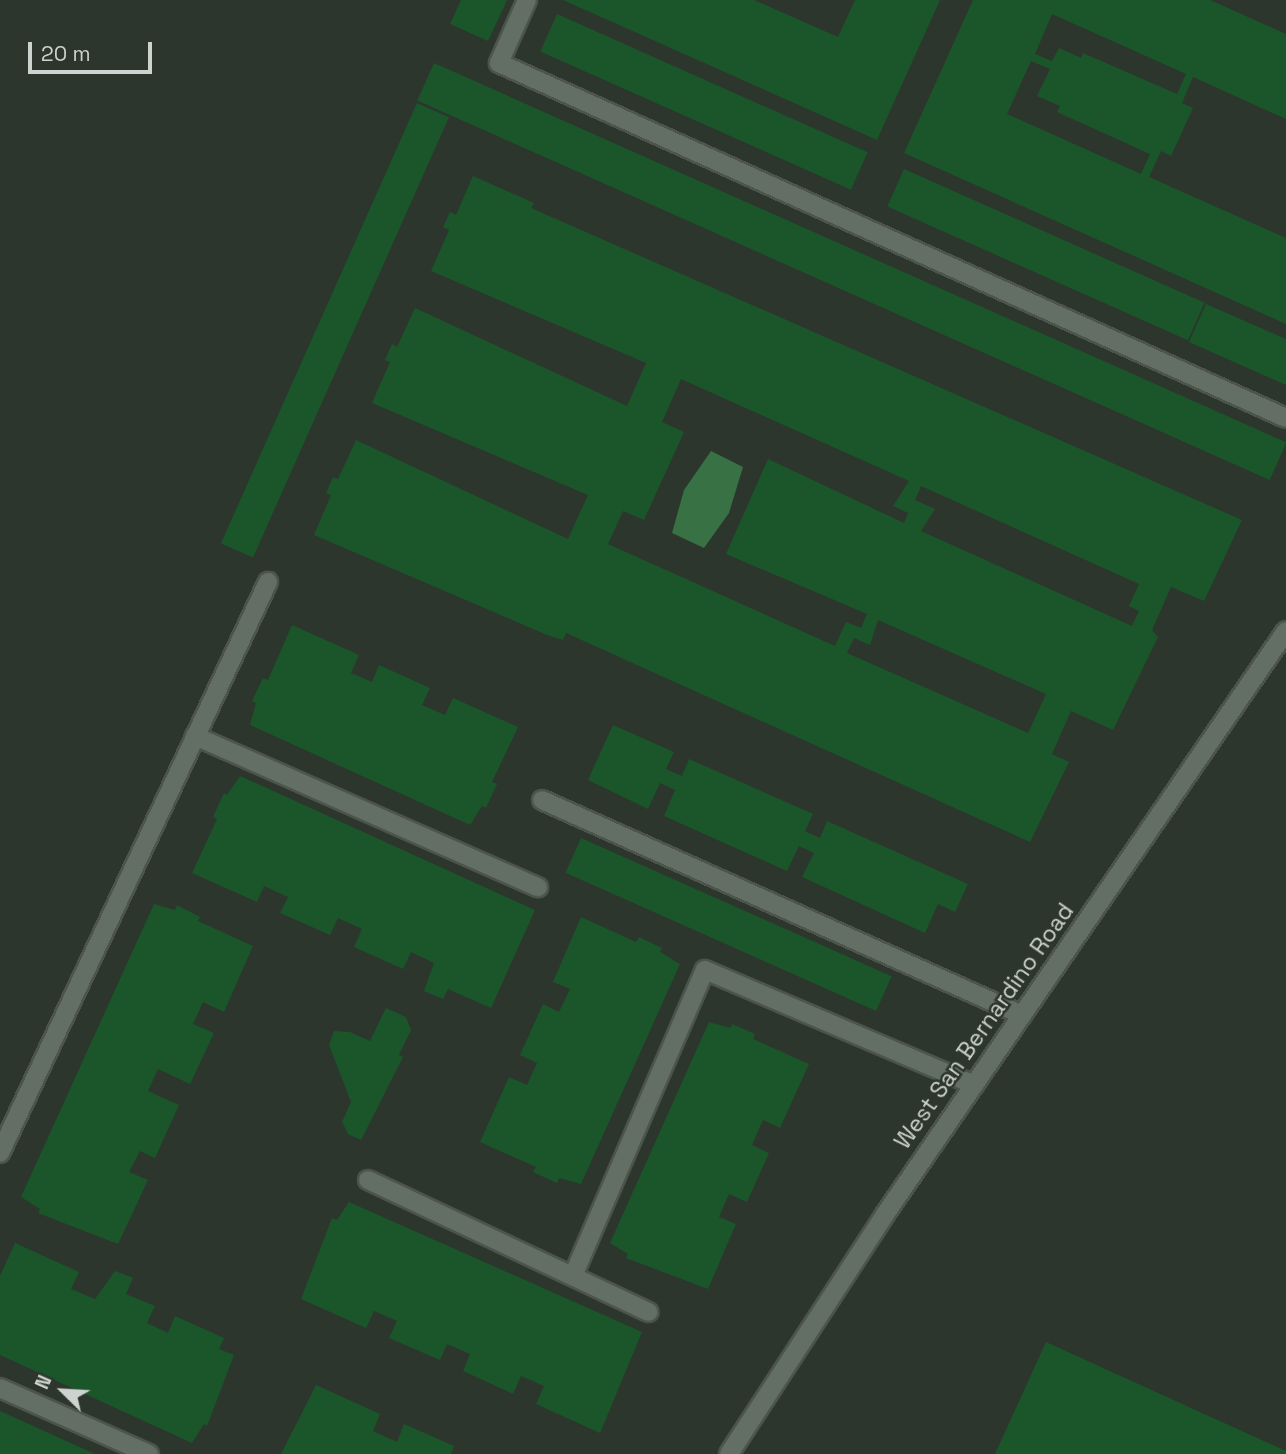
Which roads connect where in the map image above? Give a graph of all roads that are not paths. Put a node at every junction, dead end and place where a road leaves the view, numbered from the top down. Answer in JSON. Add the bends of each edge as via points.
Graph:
{"nodes":[{"id":1,"x":527,"y":0,"type":"edge"},
{"id":2,"x":1286,"y":418,"type":"edge"},
{"id":3,"x":268,"y":582,"type":"dead end"},
{"id":4,"x":1286,"y":631,"type":"edge"},
{"id":5,"x":195,"y":736,"type":"junction"},
{"id":6,"x":542,"y":800,"type":"dead end"},
{"id":7,"x":538,"y":887,"type":"dead end"},
{"id":8,"x":1022,"y":1015,"type":"junction"},
{"id":9,"x":974,"y":1085,"type":"junction"},
{"id":10,"x":0,"y":1153,"type":"edge"},
{"id":11,"x":368,"y":1180,"type":"dead end"},
{"id":12,"x":573,"y":1276,"type":"junction"},
{"id":13,"x":649,"y":1311,"type":"dead end"},
{"id":14,"x":0,"y":1388,"type":"edge"},
{"id":15,"x":149,"y":1454,"type":"edge"},
{"id":16,"x":729,"y":1454,"type":"edge"}],
"edges":[{"from":1,"to":2,"type":"street","via":[[499,63]]},
{"from":3,"to":5,"type":"street"},
{"from":4,"to":8,"type":"street","name":"West San Bernardino Road"},
{"from":5,"to":7,"type":"street"},
{"from":5,"to":10,"type":"street"},
{"from":6,"to":8,"type":"street"},
{"from":8,"to":9,"type":"street","name":"West San Bernardino Road"},
{"from":9,"to":12,"type":"street","via":[[705,970]]},
{"from":9,"to":16,"type":"street","name":"West San Bernardino Road"},
{"from":11,"to":12,"type":"street"},
{"from":12,"to":13,"type":"street"},
{"from":14,"to":15,"type":"street"}]}
